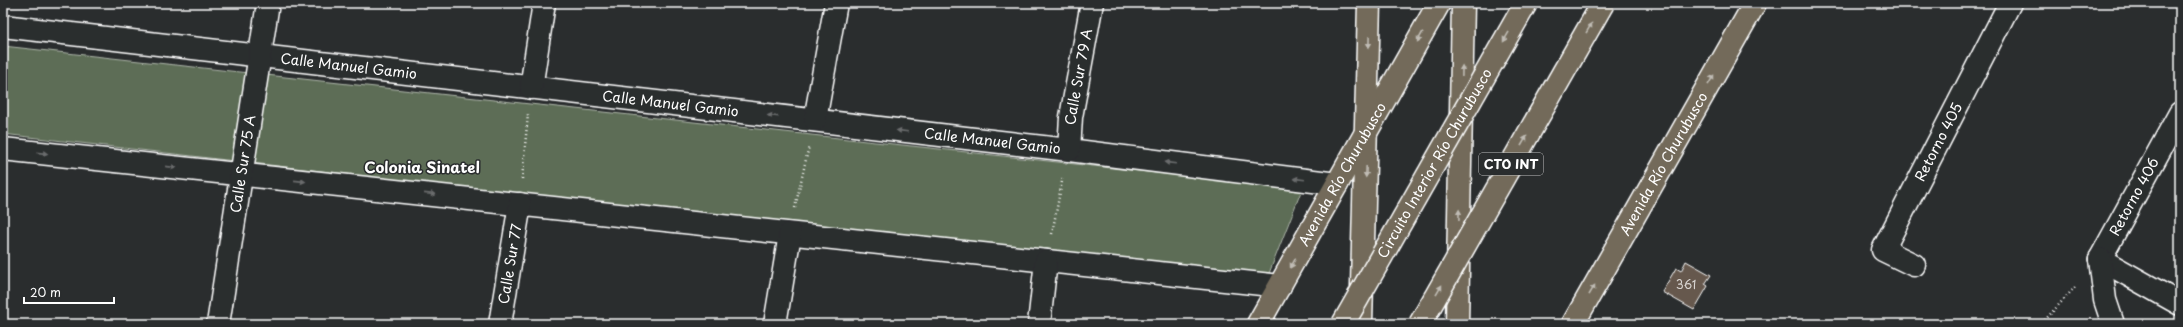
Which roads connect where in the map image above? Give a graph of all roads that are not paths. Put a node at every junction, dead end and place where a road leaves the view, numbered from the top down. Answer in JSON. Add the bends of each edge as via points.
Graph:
{"nodes":[{"id":1,"x":268,"y":3,"type":"edge"},
{"id":2,"x":544,"y":3,"type":"edge"},
{"id":3,"x":836,"y":3,"type":"edge"},
{"id":4,"x":1092,"y":3,"type":"edge"},
{"id":5,"x":1369,"y":3,"type":"edge"},
{"id":6,"x":1439,"y":3,"type":"edge"},
{"id":7,"x":1463,"y":3,"type":"edge"},
{"id":8,"x":1526,"y":3,"type":"edge"},
{"id":9,"x":1603,"y":3,"type":"edge"},
{"id":10,"x":1755,"y":3,"type":"edge"},
{"id":11,"x":2010,"y":3,"type":"edge"},
{"id":12,"x":3,"y":26,"type":"edge"},
{"id":13,"x":259,"y":56,"type":"junction"},
{"id":14,"x":531,"y":88,"type":"junction"},
{"id":15,"x":2180,"y":113,"type":"edge"},
{"id":16,"x":814,"y":120,"type":"junction"},
{"id":17,"x":1367,"y":131,"type":"junction"},
{"id":18,"x":3,"y":149,"type":"edge"},
{"id":19,"x":1069,"y":150,"type":"junction"},
{"id":20,"x":242,"y":174,"type":"junction"},
{"id":21,"x":1338,"y":184,"type":"junction"},
{"id":22,"x":520,"y":204,"type":"junction"},
{"id":23,"x":790,"y":234,"type":"junction"},
{"id":24,"x":2100,"y":258,"type":"junction"},
{"id":25,"x":1046,"y":261,"type":"junction"},
{"id":26,"x":1914,"y":265,"type":"dead end"},
{"id":27,"x":1280,"y":286,"type":"junction"},
{"id":28,"x":2180,"y":304,"type":"edge"},
{"id":29,"x":218,"y":324,"type":"edge"},
{"id":30,"x":500,"y":324,"type":"edge"},
{"id":31,"x":775,"y":324,"type":"edge"},
{"id":32,"x":1039,"y":324,"type":"edge"},
{"id":33,"x":1258,"y":324,"type":"edge"},
{"id":34,"x":1343,"y":324,"type":"edge"},
{"id":35,"x":1361,"y":324,"type":"edge"},
{"id":36,"x":1420,"y":324,"type":"edge"},
{"id":37,"x":1457,"y":324,"type":"edge"},
{"id":38,"x":1573,"y":324,"type":"edge"},
{"id":39,"x":2113,"y":324,"type":"edge"}],
"edges":[{"from":1,"to":13,"type":"street","name":"Calle Sur 75 A"},
{"from":2,"to":14,"type":"street"},
{"from":3,"to":16,"type":"street"},
{"from":4,"to":19,"type":"street","name":"Calle Sur 79 A","via":[[1071,117]]},
{"from":5,"to":17,"type":"main road","one_way":true},
{"from":6,"to":17,"type":"main road","name":"Avenida Río Churubusco","one_way":true},
{"from":37,"to":7,"type":"main road","one_way":true},
{"from":8,"to":34,"type":"main road","name":"Circuito Interior Río Churubusco","one_way":true,"bridge":true},
{"from":36,"to":9,"type":"main road","number":"CTO INT","one_way":true,"bridge":true},
{"from":38,"to":10,"type":"main road","name":"Avenida Río Churubusco","one_way":true},
{"from":11,"to":26,"type":"street","name":"Retorno 405","via":[[1883,250]]},
{"from":12,"to":13,"type":"street","name":"Calle Manuel Gamio"},
{"from":13,"to":14,"type":"street","name":"Calle Manuel Gamio"},
{"from":13,"to":20,"type":"street","name":"Calle Sur 75 A"},
{"from":16,"to":14,"type":"street","name":"Calle Manuel Gamio","one_way":true},
{"from":15,"to":24,"type":"street","name":"Retorno 406"},
{"from":19,"to":16,"type":"street","name":"Calle Manuel Gamio","one_way":true},
{"from":17,"to":21,"type":"main road","name":"Avenida Río Churubusco"},
{"from":17,"to":35,"type":"main road","one_way":true},
{"from":18,"to":20,"type":"street","one_way":true},
{"from":21,"to":19,"type":"street","name":"Calle Manuel Gamio","one_way":true},
{"from":20,"to":22,"type":"street","one_way":true},
{"from":20,"to":29,"type":"street","name":"Calle Sur 75 A"},
{"from":21,"to":27,"type":"main road","name":"Avenida Río Churubusco","one_way":true},
{"from":22,"to":23,"type":"street"},
{"from":22,"to":30,"type":"street","name":"Calle Sur 77"},
{"from":23,"to":25,"type":"street"},
{"from":23,"to":31,"type":"street"},
{"from":24,"to":28,"type":"street"},
{"from":24,"to":39,"type":"street","via":[[2105,300]]},
{"from":25,"to":27,"type":"street"},
{"from":25,"to":32,"type":"street"},
{"from":27,"to":33,"type":"main road","name":"Avenida Río Churubusco"}]}
